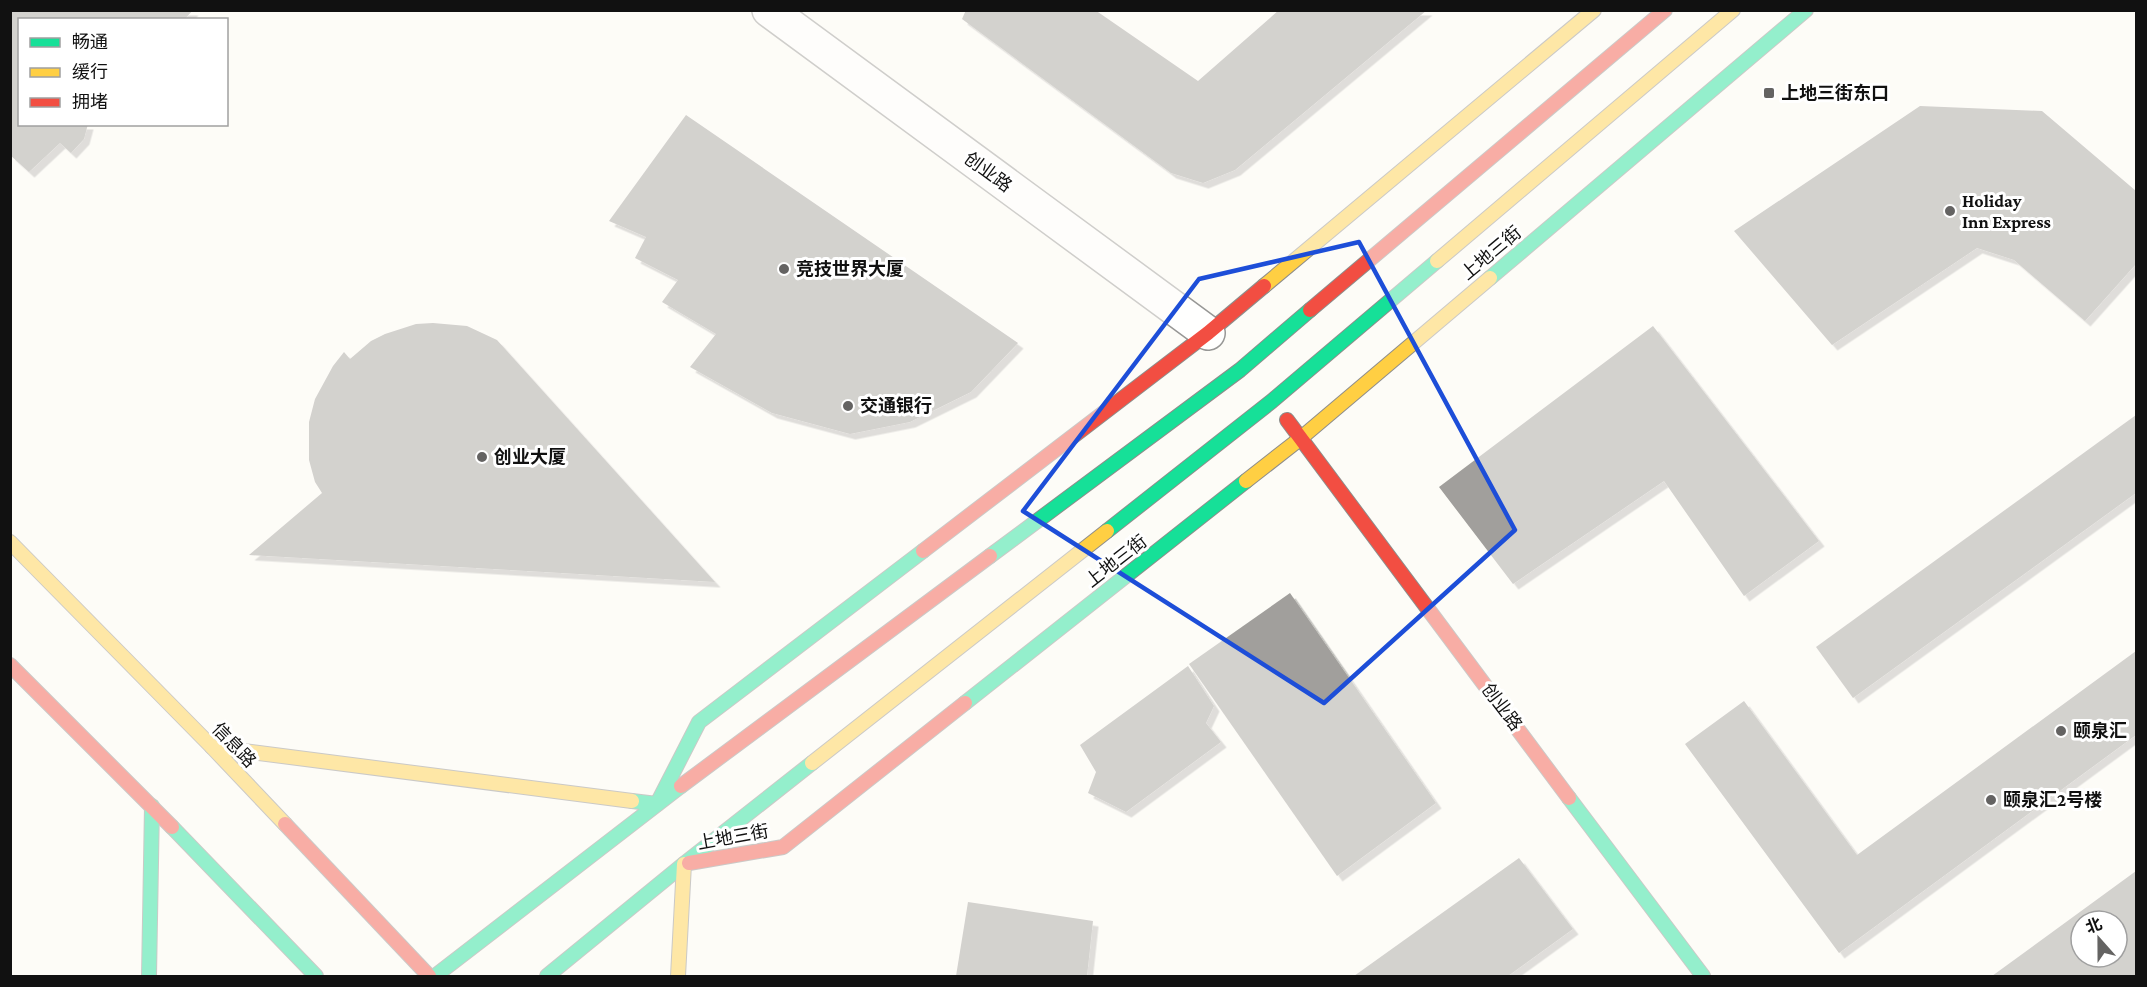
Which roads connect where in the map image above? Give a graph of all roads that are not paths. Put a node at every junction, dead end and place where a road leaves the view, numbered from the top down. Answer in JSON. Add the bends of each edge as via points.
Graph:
{"nodes":[{"id":1,"x":769,"y":10,"type":"edge"},
{"id":2,"x":1594,"y":10,"type":"edge"},
{"id":3,"x":1665,"y":10,"type":"edge"},
{"id":4,"x":1733,"y":10,"type":"edge"},
{"id":5,"x":1806,"y":10,"type":"edge"},
{"id":6,"x":1211,"y":336,"type":"junction"},
{"id":7,"x":1272,"y":401,"type":"junction"},
{"id":8,"x":1301,"y":438,"type":"junction"},
{"id":9,"x":10,"y":542,"type":"edge"},
{"id":10,"x":10,"y":665,"type":"edge"},
{"id":11,"x":212,"y":747,"type":"junction"},
{"id":12,"x":657,"y":804,"type":"junction"},
{"id":13,"x":152,"y":806,"type":"junction"},
{"id":14,"x":684,"y":864,"type":"junction"},
{"id":15,"x":149,"y":976,"type":"edge"},
{"id":16,"x":316,"y":976,"type":"edge"},
{"id":17,"x":429,"y":976,"type":"edge"},
{"id":18,"x":435,"y":976,"type":"edge"},
{"id":19,"x":547,"y":976,"type":"edge"},
{"id":20,"x":678,"y":976,"type":"edge"},
{"id":21,"x":1703,"y":976,"type":"edge"}],
"edges":[{"from":1,"to":6,"type":"street","name":"创业路"},
{"from":2,"to":6,"type":"main road"},
{"from":3,"to":12,"type":"main road","via":[[1237,366]]},
{"from":4,"to":7,"type":"main road","name":"上地三街"},
{"from":5,"to":8,"type":"main road","name":"上地三街"},
{"from":6,"to":12,"type":"main road","via":[[699,723]]},
{"from":7,"to":8,"type":"main road","name":"创业路"},
{"from":7,"to":14,"type":"main road","name":"上地三街"},
{"from":8,"to":14,"type":"main road","name":"上地三街","via":[[783,847]]},
{"from":8,"to":21,"type":"main road","name":"创业路"},
{"from":9,"to":11,"type":"main road","name":"信息路"},
{"from":10,"to":13,"type":"main road"},
{"from":11,"to":12,"type":"main road"},
{"from":11,"to":17,"type":"main road","name":"信息路"},
{"from":12,"to":18,"type":"main road"},
{"from":13,"to":15,"type":"main road"},
{"from":13,"to":16,"type":"main road"},
{"from":14,"to":19,"type":"main road"},
{"from":14,"to":20,"type":"main road"}]}
